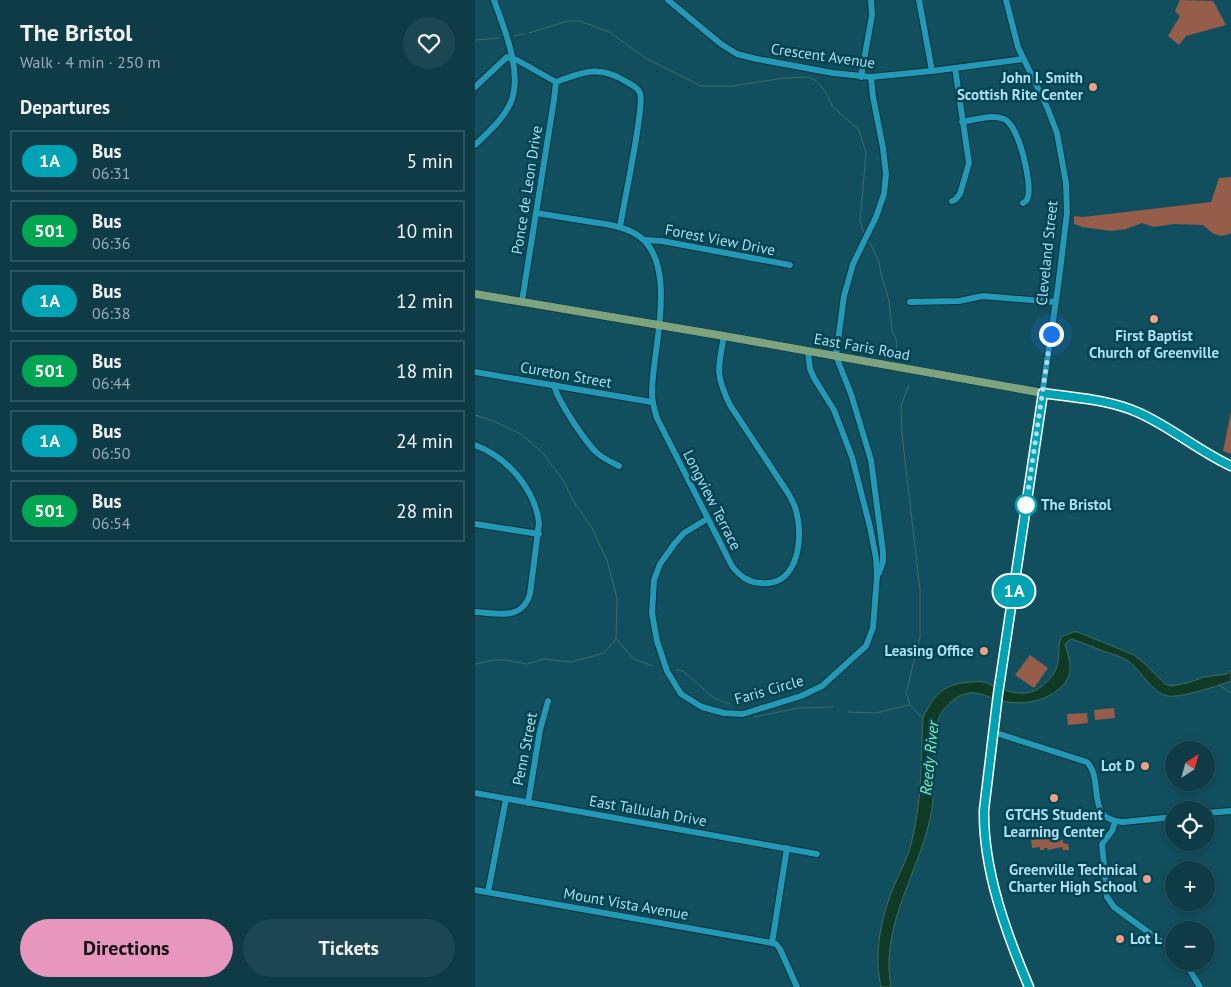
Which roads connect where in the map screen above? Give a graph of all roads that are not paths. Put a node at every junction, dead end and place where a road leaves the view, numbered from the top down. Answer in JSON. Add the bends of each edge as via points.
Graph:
{"nodes":[{"id":1,"x":494,"y":0,"type":"edge"},
{"id":2,"x":668,"y":0,"type":"edge"},
{"id":3,"x":871,"y":0,"type":"edge"},
{"id":4,"x":879,"y":0,"type":"edge"},
{"id":5,"x":919,"y":0,"type":"edge"},
{"id":6,"x":1006,"y":0,"type":"edge"},
{"id":7,"x":512,"y":58,"type":"junction"},
{"id":8,"x":1023,"y":59,"type":"junction"},
{"id":9,"x":955,"y":68,"type":"junction"},
{"id":10,"x":932,"y":71,"type":"junction"},
{"id":11,"x":861,"y":77,"type":"junction"},
{"id":12,"x":871,"y":77,"type":"junction"},
{"id":13,"x":555,"y":82,"type":"junction"},
{"id":14,"x":475,"y":87,"type":"edge"},
{"id":15,"x":962,"y":122,"type":"junction"},
{"id":16,"x":475,"y":145,"type":"edge"},
{"id":17,"x":952,"y":201,"type":"dead end"},
{"id":18,"x":1023,"y":204,"type":"dead end"},
{"id":19,"x":536,"y":213,"type":"junction"},
{"id":20,"x":620,"y":227,"type":"junction"},
{"id":21,"x":645,"y":240,"type":"junction"},
{"id":22,"x":790,"y":265,"type":"dead end"},
{"id":23,"x":475,"y":294,"type":"edge"},
{"id":24,"x":522,"y":301,"type":"junction"},
{"id":25,"x":910,"y":302,"type":"dead end"},
{"id":26,"x":1055,"y":302,"type":"junction"},
{"id":27,"x":660,"y":325,"type":"junction"},
{"id":28,"x":724,"y":336,"type":"junction"},
{"id":29,"x":808,"y":352,"type":"junction"},
{"id":30,"x":836,"y":356,"type":"junction"},
{"id":31,"x":475,"y":372,"type":"edge"},
{"id":32,"x":554,"y":386,"type":"junction"},
{"id":33,"x":1043,"y":393,"type":"junction"},
{"id":34,"x":652,"y":402,"type":"junction"},
{"id":35,"x":475,"y":445,"type":"edge"},
{"id":36,"x":619,"y":466,"type":"dead end"},
{"id":37,"x":1231,"y":466,"type":"edge"},
{"id":38,"x":707,"y":519,"type":"junction"},
{"id":39,"x":475,"y":524,"type":"edge"},
{"id":40,"x":539,"y":534,"type":"junction"},
{"id":41,"x":877,"y":576,"type":"junction"},
{"id":42,"x":475,"y":612,"type":"edge"},
{"id":43,"x":548,"y":701,"type":"dead end"},
{"id":44,"x":993,"y":732,"type":"junction"},
{"id":45,"x":475,"y":793,"type":"edge"},
{"id":46,"x":506,"y":799,"type":"junction"},
{"id":47,"x":528,"y":803,"type":"junction"},
{"id":48,"x":1231,"y":810,"type":"edge"},
{"id":49,"x":1215,"y":812,"type":"edge"},
{"id":50,"x":1165,"y":818,"type":"edge"},
{"id":51,"x":1115,"y":822,"type":"junction"},
{"id":52,"x":787,"y":848,"type":"junction"},
{"id":53,"x":817,"y":854,"type":"dead end"},
{"id":54,"x":475,"y":890,"type":"edge"},
{"id":55,"x":488,"y":892,"type":"junction"},
{"id":56,"x":772,"y":943,"type":"junction"},
{"id":57,"x":1165,"y":944,"type":"edge"},
{"id":58,"x":1190,"y":971,"type":"edge"},
{"id":59,"x":797,"y":987,"type":"edge"},
{"id":60,"x":1029,"y":987,"type":"edge"},
{"id":61,"x":1200,"y":987,"type":"edge"}],
"edges":[{"from":1,"to":7,"type":"street"},
{"from":2,"to":11,"type":"street","name":"Crescent Avenue","via":[[737,54]]},
{"from":3,"to":4,"type":"street"},
{"from":3,"to":11,"type":"street"},
{"from":5,"to":10,"type":"street"},
{"from":6,"to":8,"type":"street","name":"Cleveland Street"},
{"from":7,"to":13,"type":"street"},
{"from":7,"to":14,"type":"street","via":[[507,57]]},
{"from":7,"to":16,"type":"street","via":[[515,80],[510,103],[495,126]]},
{"from":8,"to":9,"type":"street","name":"Crescent Avenue"},
{"from":8,"to":26,"type":"street","name":"Cleveland Street","via":[[1057,133],[1066,183],[1067,213]]},
{"from":9,"to":10,"type":"street","name":"Crescent Avenue"},
{"from":9,"to":15,"type":"street"},
{"from":10,"to":12,"type":"street","name":"Crescent Avenue"},
{"from":11,"to":12,"type":"street","name":"Crescent Avenue"},
{"from":12,"to":30,"type":"street","via":[[886,174],[884,194],[853,264],[844,296]]},
{"from":13,"to":19,"type":"street","name":"Ponce de Leon Drive"},
{"from":13,"to":20,"type":"street","via":[[585,71],[597,71],[622,79],[641,95]]},
{"from":15,"to":17,"type":"street","via":[[968,168],[959,194]]},
{"from":15,"to":18,"type":"street","via":[[994,117],[1011,124],[1017,133],[1024,161],[1028,197]]},
{"from":19,"to":20,"type":"street"},
{"from":19,"to":24,"type":"street","name":"Ponce de Leon Drive"},
{"from":20,"to":21,"type":"street"},
{"from":21,"to":22,"type":"street","name":"Forest View Drive"},
{"from":21,"to":27,"type":"street","name":"Longview Terrace","via":[[659,269]]},
{"from":23,"to":24,"type":"main road","name":"East Faris Road"},
{"from":24,"to":27,"type":"main road","name":"East Faris Road"},
{"from":25,"to":26,"type":"street","via":[[959,301],[983,296]]},
{"from":26,"to":33,"type":"street","name":"Cleveland Street"},
{"from":27,"to":28,"type":"main road","name":"East Faris Road"},
{"from":27,"to":34,"type":"street","name":"Longview Terrace"},
{"from":28,"to":29,"type":"main road","name":"East Faris Road"},
{"from":28,"to":38,"type":"street","name":"Longview Terrace","via":[[719,366],[723,391],[795,507],[799,532],[793,566],[774,582],[745,579],[732,566]]},
{"from":29,"to":30,"type":"main road","name":"East Faris Road"},
{"from":29,"to":41,"type":"street","name":"Faris Circle","via":[[814,378],[837,416],[853,457],[872,535]]},
{"from":30,"to":33,"type":"main road","name":"East Faris Road"},
{"from":30,"to":41,"type":"street","name":"Faris Circle","via":[[871,460],[883,552]]},
{"from":31,"to":32,"type":"street","name":"Cureton Street"},
{"from":32,"to":34,"type":"street","name":"Cureton Street"},
{"from":32,"to":36,"type":"street","via":[[556,396],[590,445]]},
{"from":33,"to":37,"type":"main road","name":"East Faris Road","via":[[1093,400],[1136,412]]},
{"from":33,"to":44,"type":"street","name":"Cleveland Street"},
{"from":34,"to":38,"type":"street","name":"Longview Terrace","via":[[662,430]]},
{"from":35,"to":40,"type":"street","via":[[505,464],[528,489],[538,514]]},
{"from":38,"to":41,"type":"street","name":"Faris Circle","via":[[684,533],[667,552],[657,569],[652,599],[657,641],[667,671],[681,694],[702,707],[741,714],[801,696],[822,686],[869,641]]},
{"from":39,"to":40,"type":"street"},
{"from":40,"to":42,"type":"street","via":[[526,604],[510,614]]},
{"from":43,"to":47,"type":"street","name":"Penn Street"},
{"from":44,"to":51,"type":"street","via":[[1087,762],[1093,773],[1099,809]]},
{"from":44,"to":60,"type":"street","name":"Cleveland Street","via":[[984,801],[985,838],[1005,925]]},
{"from":45,"to":46,"type":"street","name":"East Tallulah Drive"},
{"from":46,"to":47,"type":"street","name":"East Tallulah Drive"},
{"from":46,"to":55,"type":"street","name":"Penn Street"},
{"from":47,"to":52,"type":"street","name":"East Tallulah Drive"},
{"from":48,"to":49,"type":"street"},
{"from":50,"to":51,"type":"street"},
{"from":51,"to":57,"type":"street","via":[[1102,844],[1107,898],[1115,908]]},
{"from":52,"to":53,"type":"street","name":"East Tallulah Drive"},
{"from":52,"to":56,"type":"street"},
{"from":54,"to":55,"type":"street","name":"Mount Vista Avenue"},
{"from":55,"to":56,"type":"street","name":"Mount Vista Avenue"},
{"from":56,"to":59,"type":"street","via":[[779,948]]},
{"from":58,"to":61,"type":"street"}]}
